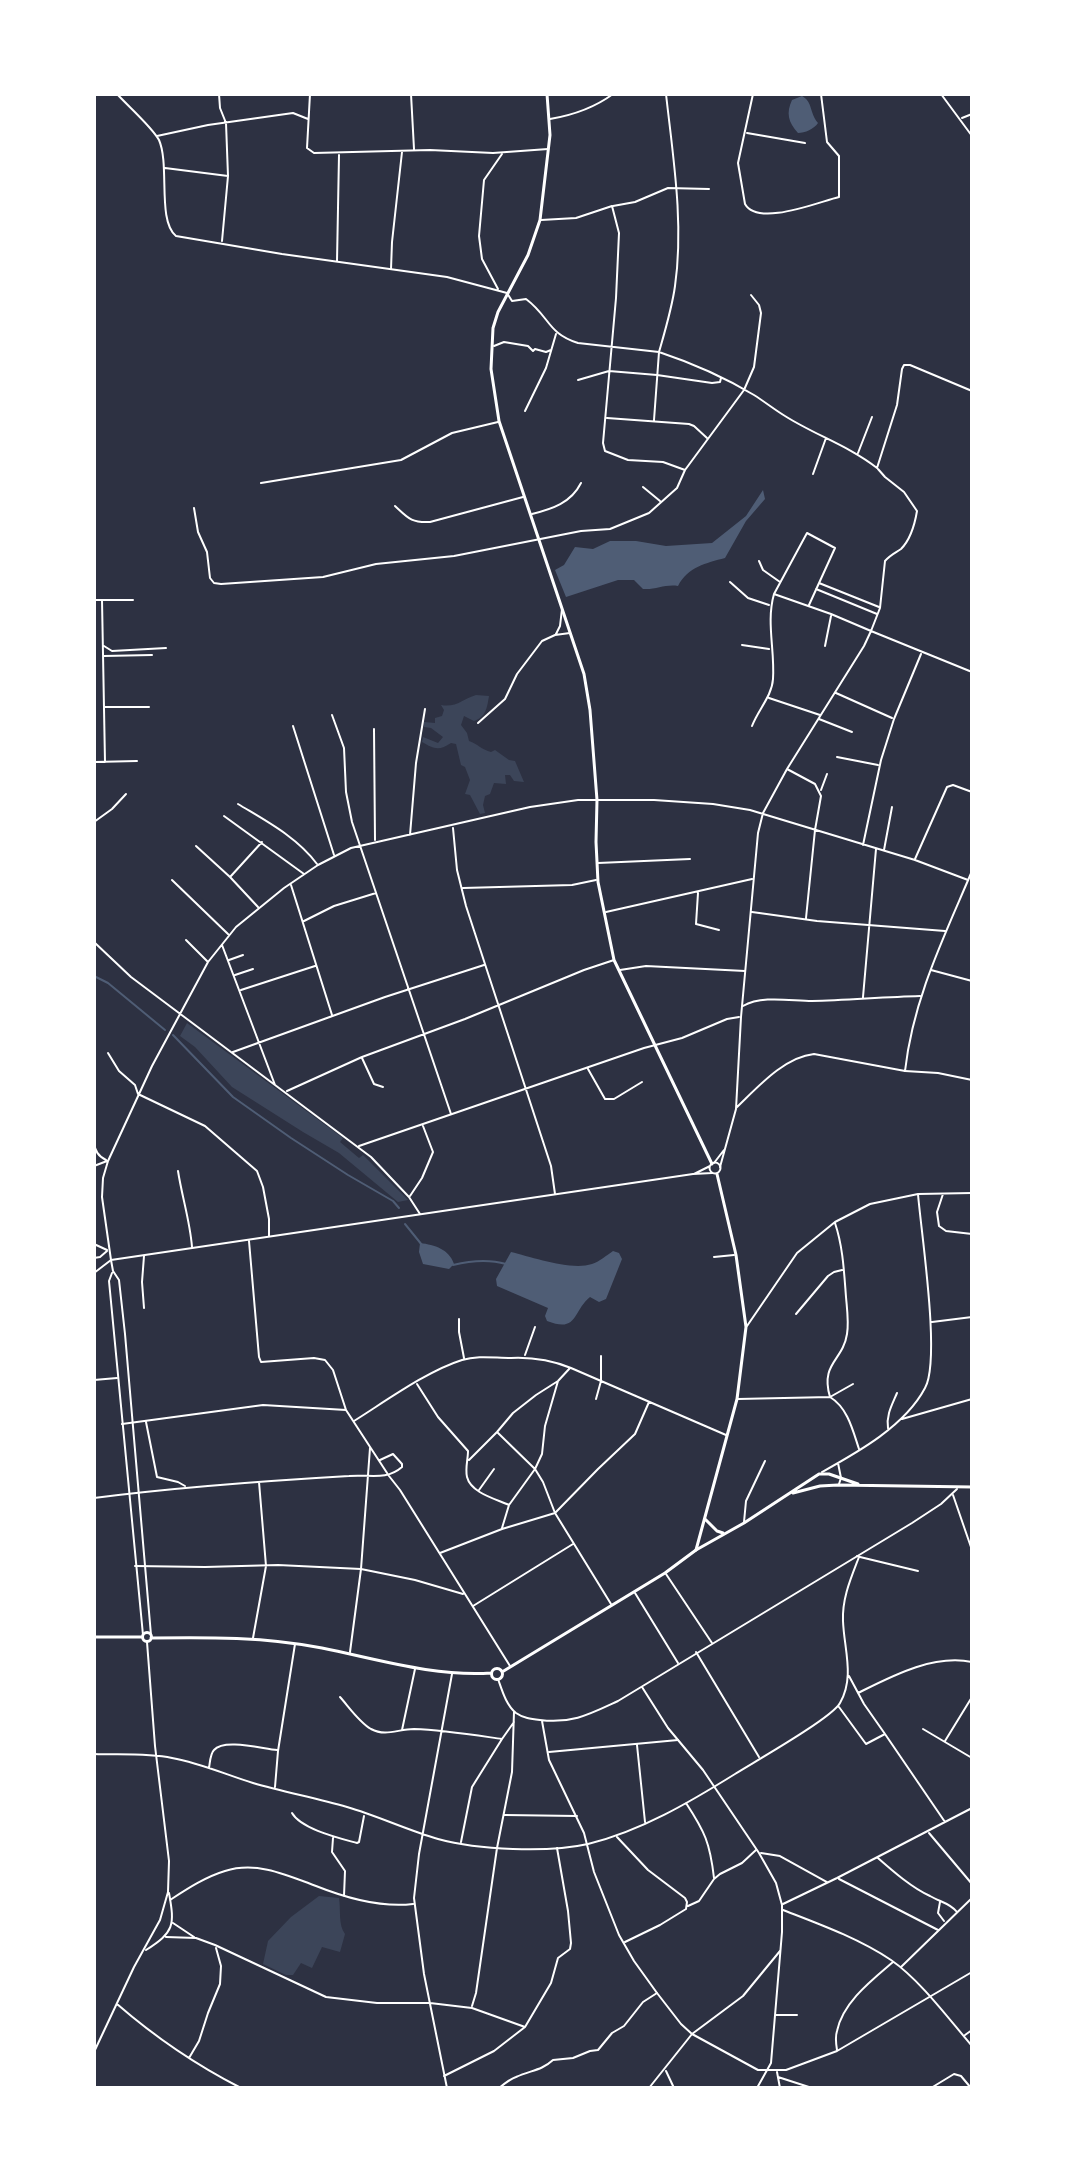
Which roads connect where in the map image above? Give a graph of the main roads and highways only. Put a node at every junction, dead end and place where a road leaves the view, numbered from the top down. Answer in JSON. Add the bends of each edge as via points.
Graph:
{"nodes":[{"id":1,"x":547,"y":94,"type":"edge"},
{"id":2,"x":712,"y":1164,"type":"road end"},
{"id":3,"x":714,"y":1173,"type":"road end"},
{"id":4,"x":858,"y":1484,"type":"junction"},
{"id":5,"x":972,"y":1487,"type":"edge"},
{"id":6,"x":787,"y":1494,"type":"junction"},
{"id":7,"x":705,"y":1519,"type":"junction"},
{"id":8,"x":725,"y":1532,"type":"junction"},
{"id":9,"x":696,"y":1550,"type":"junction"},
{"id":10,"x":143,"y":1636,"type":"junction"},
{"id":11,"x":151,"y":1636,"type":"junction"},
{"id":12,"x":94,"y":1637,"type":"edge"},
{"id":13,"x":502,"y":1672,"type":"junction"},
{"id":14,"x":491,"y":1673,"type":"junction"}],
"edges":[{"from":1,"to":2,"type":"main road","via":[[550,119],[540,220],[495,320],[492,386],[584,674],[597,800],[598,880],[614,960]]},
{"from":3,"to":7,"type":"main road","via":[[736,1255],[746,1327],[737,1399]]},
{"from":4,"to":5,"type":"main road"},
{"from":4,"to":6,"type":"main road"},
{"from":4,"to":6,"type":"main road","via":[[819,1474]]},
{"from":6,"to":8,"type":"main road"},
{"from":7,"to":8,"type":"main road"},
{"from":7,"to":9,"type":"main road"},
{"from":8,"to":9,"type":"main road"},
{"from":9,"to":13,"type":"main road"},
{"from":10,"to":11,"type":"main road"},
{"from":10,"to":11,"type":"main road","via":[[147,1642]]},
{"from":10,"to":12,"type":"main road"},
{"from":11,"to":14,"type":"main road","via":[[252,1639],[415,1667]]},
{"from":13,"to":14,"type":"main road","via":[[495,1668]]},
{"from":13,"to":14,"type":"main road","via":[[498,1679]]}]}
